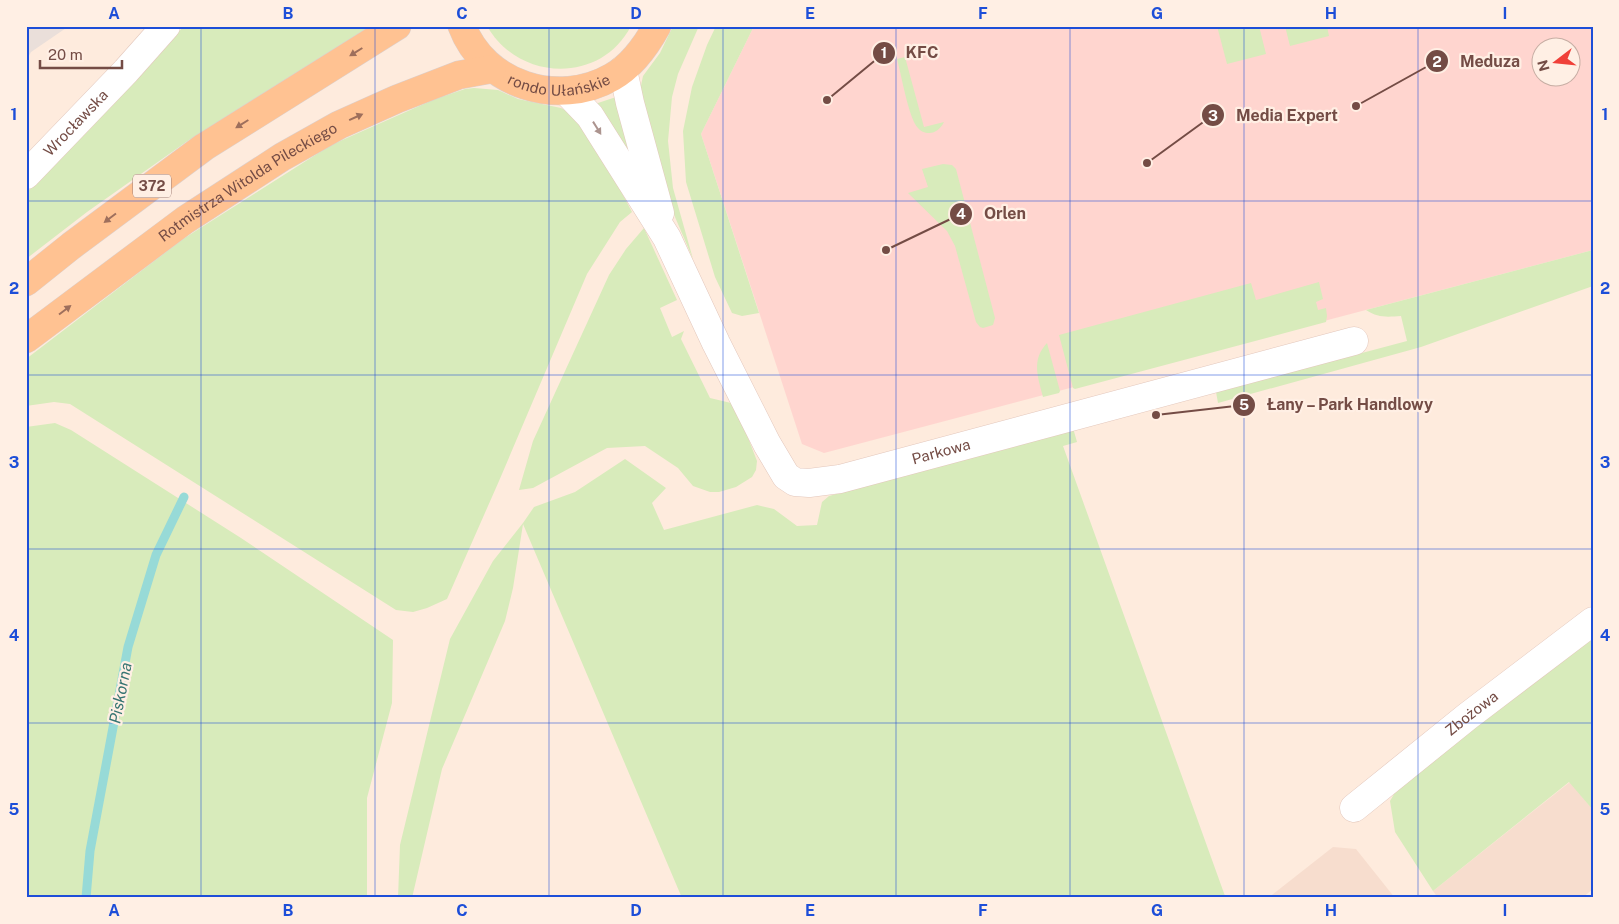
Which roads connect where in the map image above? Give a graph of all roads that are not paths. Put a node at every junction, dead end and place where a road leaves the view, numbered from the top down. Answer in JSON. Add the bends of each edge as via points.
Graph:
{"nodes":[{"id":1,"x":166,"y":26,"type":"edge"},
{"id":2,"x":397,"y":26,"type":"edge"},
{"id":3,"x":462,"y":26,"type":"edge"},
{"id":4,"x":657,"y":26,"type":"edge"},
{"id":5,"x":492,"y":69,"type":"junction"},
{"id":6,"x":623,"y":70,"type":"junction"},
{"id":7,"x":566,"y":91,"type":"junction"},
{"id":8,"x":26,"y":175,"type":"edge"},
{"id":9,"x":667,"y":238,"type":"junction"},
{"id":10,"x":26,"y":282,"type":"edge"},
{"id":11,"x":26,"y":339,"type":"edge"},
{"id":12,"x":1354,"y":341,"type":"dead end"},
{"id":13,"x":1593,"y":621,"type":"edge"},
{"id":14,"x":1354,"y":808,"type":"dead end"}],
"edges":[{"from":1,"to":8,"type":"street","name":"Wrocławska"},
{"from":2,"to":10,"type":"main road","number":"372","one_way":true,"via":[[204,147]]},
{"from":3,"to":5,"type":"main road","name":"rondo Ułańskie","via":[[475,51]]},
{"from":4,"to":6,"type":"main road","name":"rondo Ułańskie","via":[[650,40]]},
{"from":5,"to":7,"type":"main road","name":"rondo Ułańskie","via":[[524,86]]},
{"from":11,"to":5,"type":"main road","name":"Rotmistrza Witolda Pileckiego","one_way":true,"via":[[185,220],[282,156],[397,99],[459,75]]},
{"from":6,"to":7,"type":"main road","name":"rondo Ułańskie","via":[[600,83]]},
{"from":6,"to":9,"type":"street"},
{"from":7,"to":9,"type":"street","one_way":true,"via":[[590,116]]},
{"from":9,"to":12,"type":"street","name":"Parkowa","via":[[767,444],[786,476],[795,482],[809,484],[840,479]]},
{"from":13,"to":14,"type":"street","name":"Zbożowa"}]}
